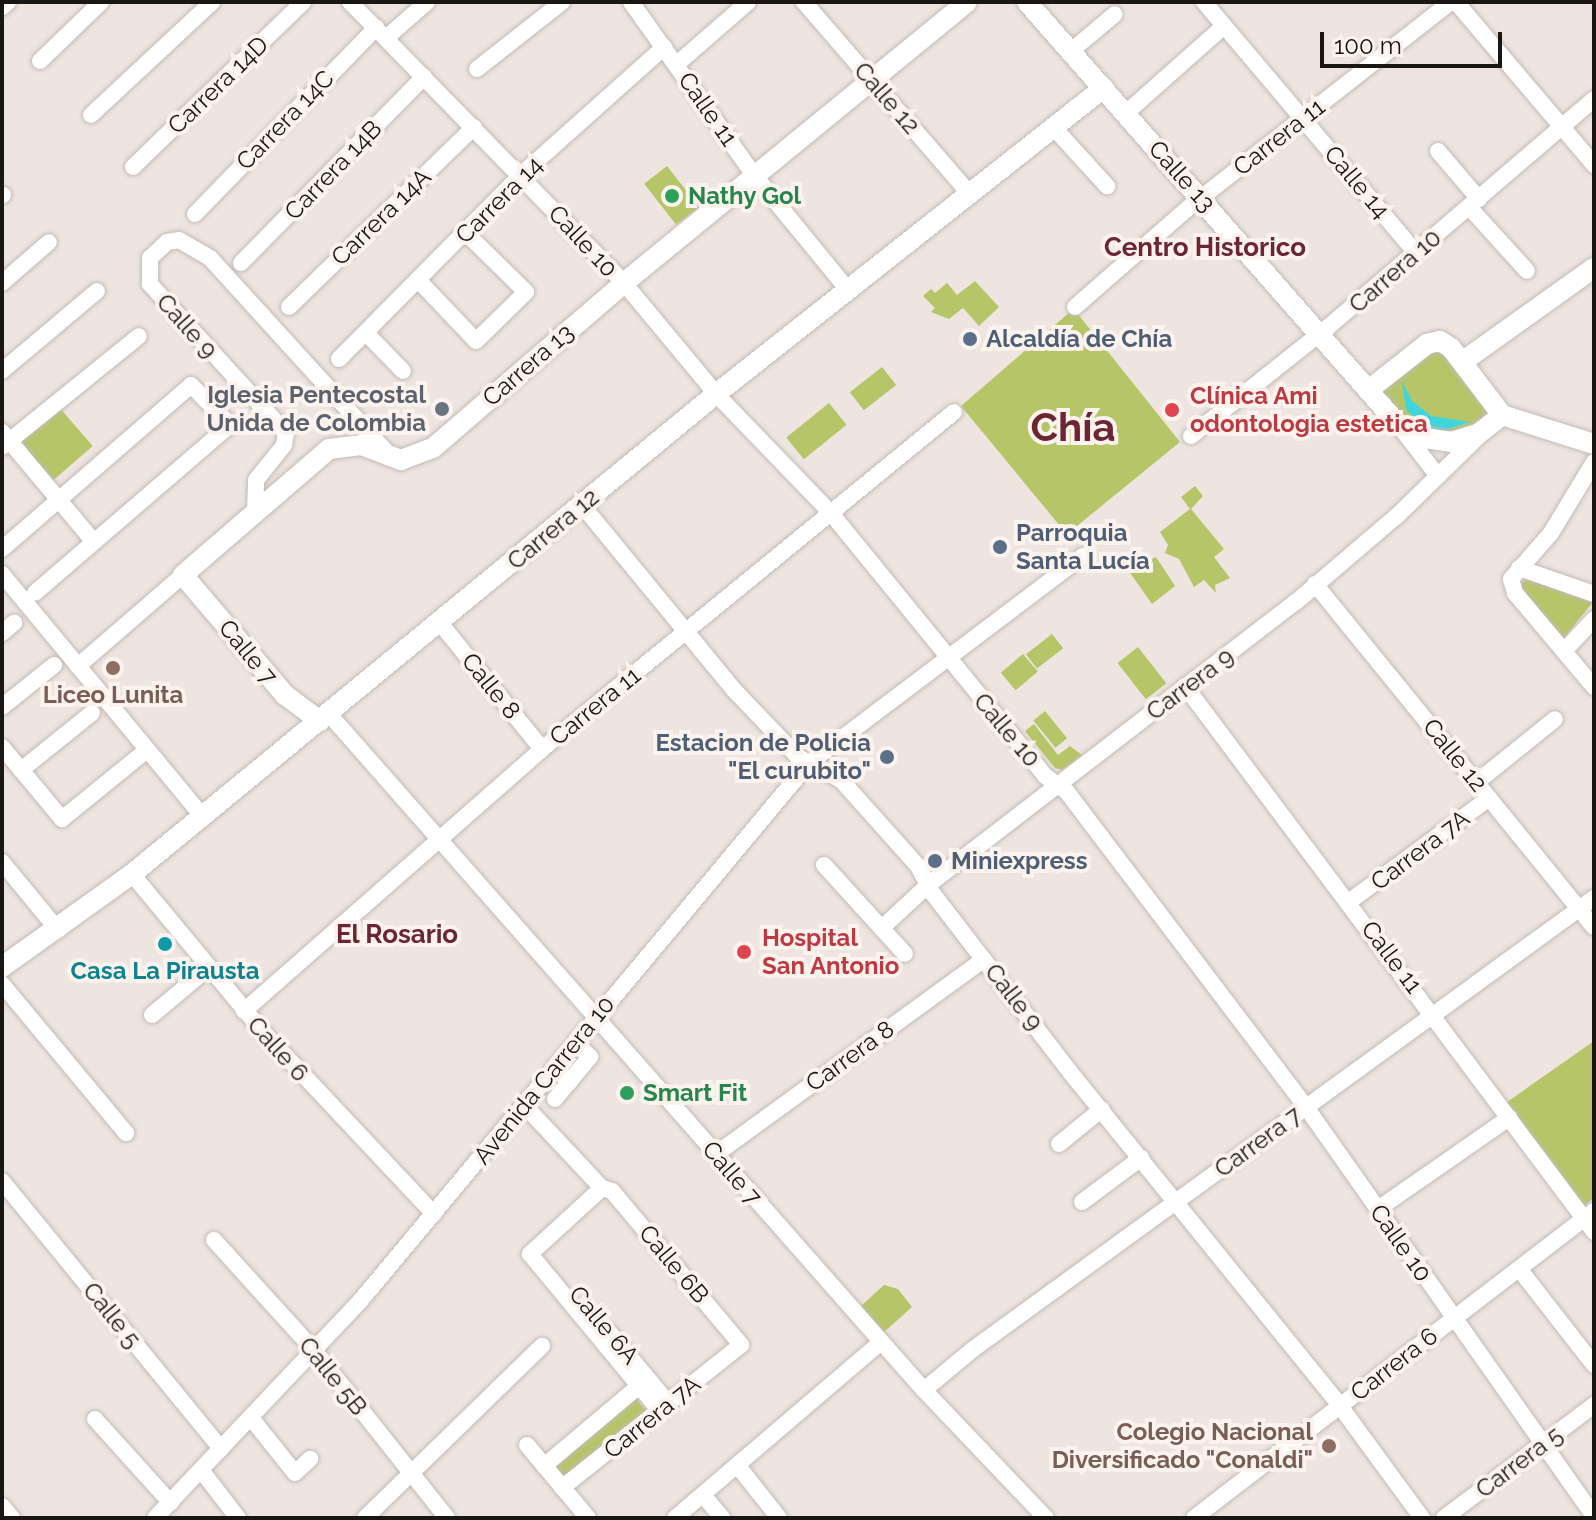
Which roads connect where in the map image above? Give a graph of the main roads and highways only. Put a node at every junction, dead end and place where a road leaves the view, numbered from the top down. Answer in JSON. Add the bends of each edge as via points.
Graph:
{"nodes":[{"id":1,"x":967,"y":2,"type":"edge"},
{"id":2,"x":1027,"y":2,"type":"edge"},
{"id":3,"x":1104,"y":88,"type":"junction"},
{"id":4,"x":1594,"y":268,"type":"edge"},
{"id":5,"x":1462,"y":362,"type":"junction"},
{"id":6,"x":1371,"y":388,"type":"junction"},
{"id":7,"x":1502,"y":415,"type":"junction"},
{"id":8,"x":1594,"y":444,"type":"edge"},
{"id":9,"x":183,"y":575,"type":"joint"},
{"id":10,"x":324,"y":718,"type":"junction"},
{"id":11,"x":2,"y":967,"type":"edge"}],
"edges":[{"from":1,"to":9,"type":"main road","name":"Carrera 13","via":[[624,283],[433,448],[417,458],[393,459],[361,445],[337,446]]},
{"from":2,"to":3,"type":"main road","name":"Calle 13"},
{"from":3,"to":6,"type":"main road","name":"Calle 13"},
{"from":3,"to":10,"type":"main road","name":"Carrera 12","via":[[716,394]]},
{"from":4,"to":5,"type":"main road"},
{"from":5,"to":6,"type":"main road","via":[[1440,341],[1427,344]]},
{"from":5,"to":7,"type":"main road"},
{"from":6,"to":7,"type":"main road","name":"Calle 13","via":[[1397,423],[1442,442],[1486,429]]},
{"from":7,"to":8,"type":"main road"},
{"from":9,"to":10,"type":"main road","name":"Calle 7","via":[[285,695]]},
{"from":10,"to":11,"type":"main road","name":"Carrera 12","via":[[132,874]]}]}
